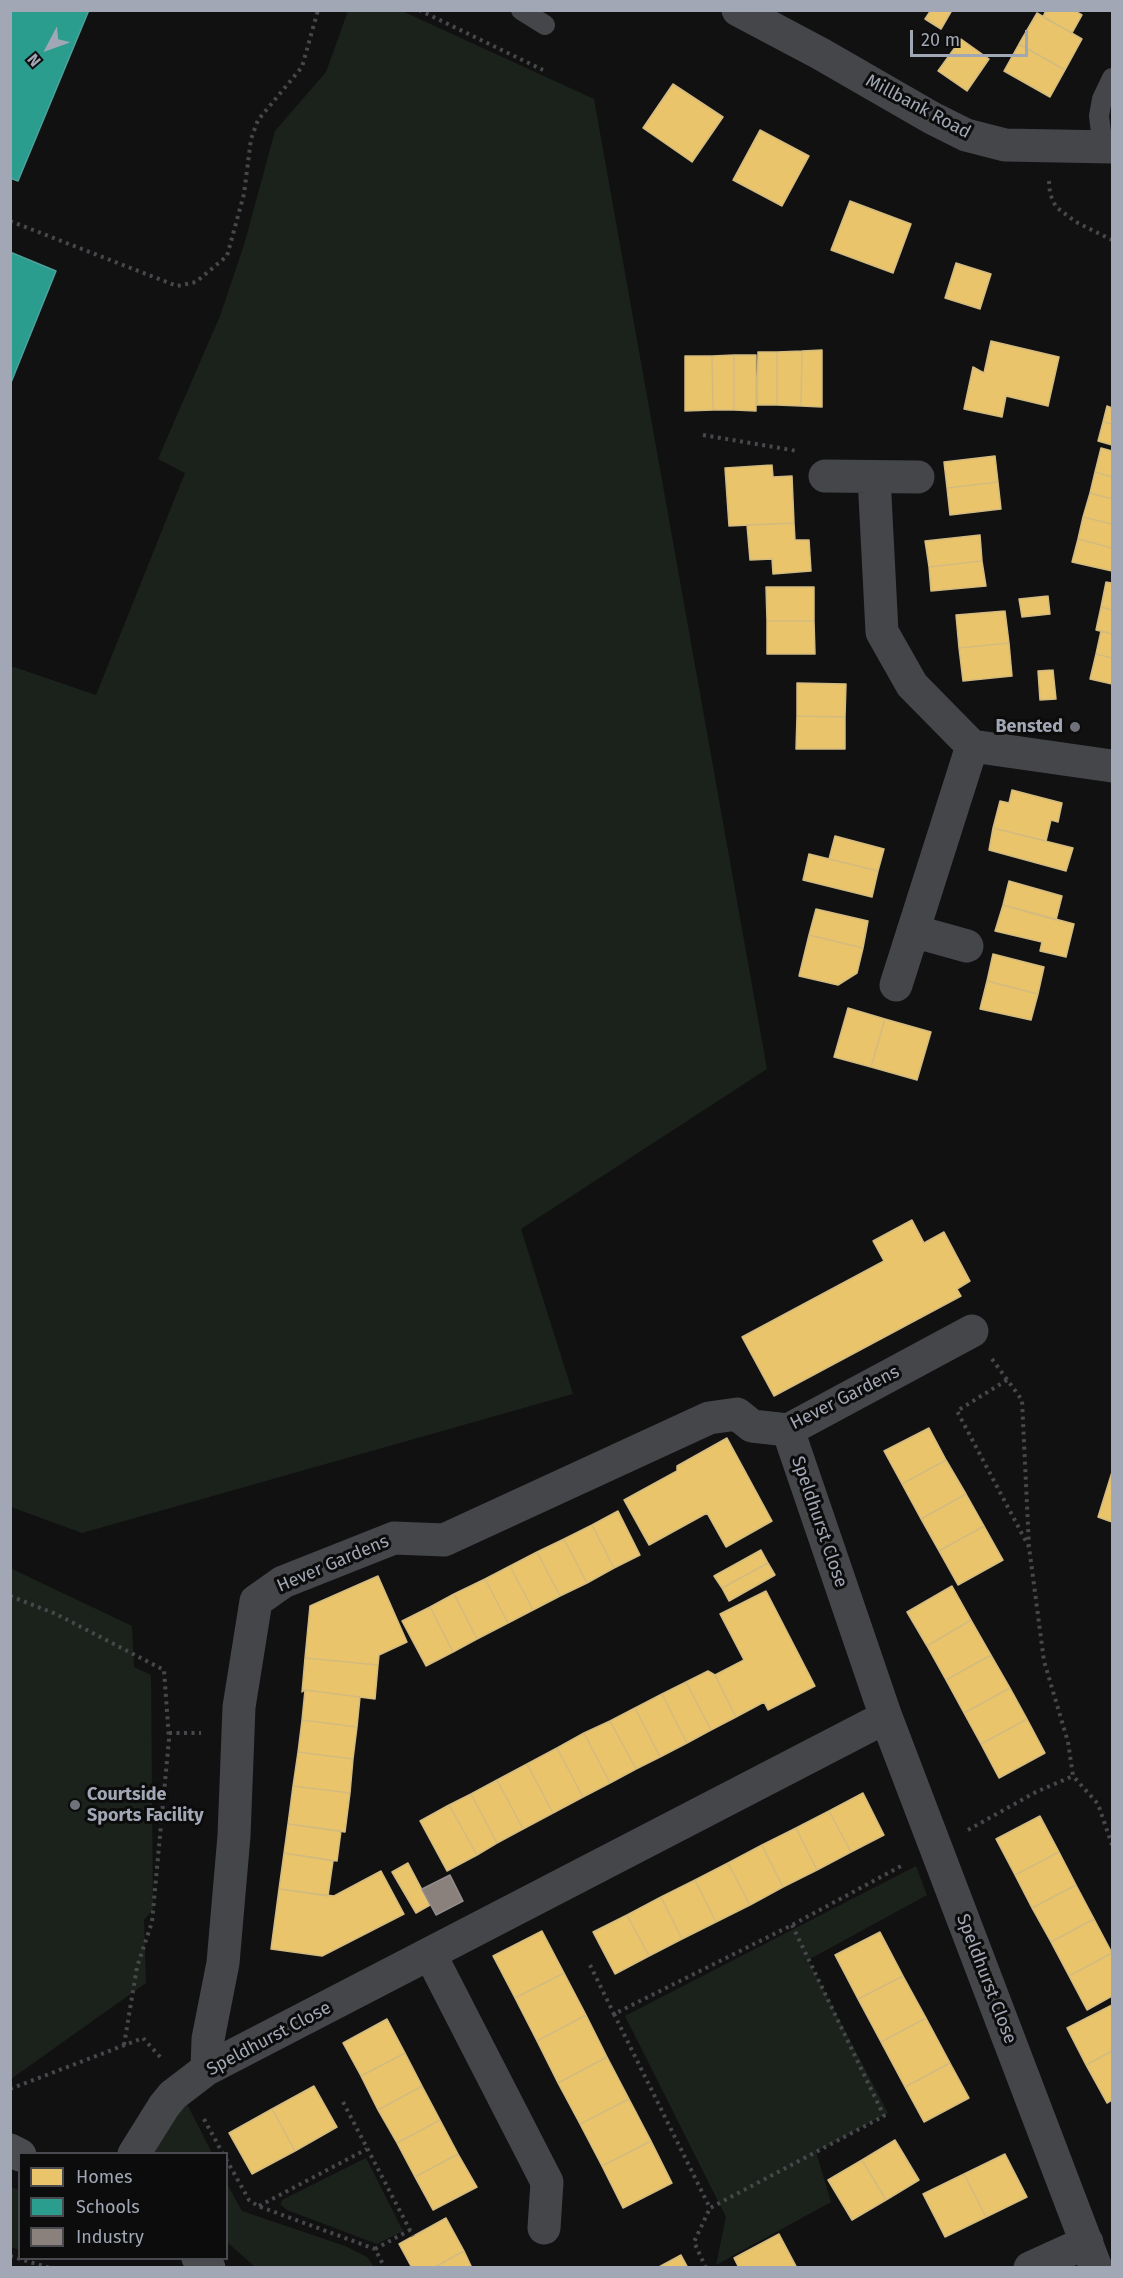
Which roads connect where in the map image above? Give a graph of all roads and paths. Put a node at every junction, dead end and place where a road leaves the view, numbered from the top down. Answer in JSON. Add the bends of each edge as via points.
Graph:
{"nodes":[{"id":1,"x":318,"y":10,"type":"edge"},
{"id":2,"x":419,"y":10,"type":"edge"},
{"id":3,"x":521,"y":10,"type":"edge"},
{"id":4,"x":738,"y":10,"type":"edge"},
{"id":5,"x":545,"y":25,"type":"dead end"},
{"id":6,"x":543,"y":70,"type":"dead end"},
{"id":7,"x":1113,"y":78,"type":"edge"},
{"id":8,"x":1047,"y":147,"type":"junction"},
{"id":9,"x":1108,"y":148,"type":"edge"},
{"id":10,"x":10,"y":221,"type":"edge"},
{"id":11,"x":1113,"y":240,"type":"edge"},
{"id":12,"x":825,"y":476,"type":"dead end"},
{"id":13,"x":874,"y":477,"type":"junction"},
{"id":14,"x":918,"y":477,"type":"dead end"},
{"id":15,"x":972,"y":746,"type":"junction"},
{"id":16,"x":1113,"y":766,"type":"edge"},
{"id":17,"x":913,"y":931,"type":"junction"},
{"id":18,"x":967,"y":945,"type":"dead end"},
{"id":19,"x":897,"y":985,"type":"dead end"},
{"id":20,"x":972,"y":1331,"type":"joint"},
{"id":21,"x":1007,"y":1380,"type":"junction"},
{"id":22,"x":788,"y":1430,"type":"junction"},
{"id":23,"x":1029,"y":1547,"type":"junction"},
{"id":24,"x":10,"y":1596,"type":"edge"},
{"id":25,"x":886,"y":1717,"type":"junction"},
{"id":26,"x":1113,"y":1845,"type":"edge"},
{"id":27,"x":430,"y":1954,"type":"junction"},
{"id":28,"x":590,"y":1965,"type":"dead end"},
{"id":29,"x":614,"y":2014,"type":"junction"},
{"id":30,"x":124,"y":2045,"type":"junction"},
{"id":31,"x":197,"y":2078,"type":"junction"},
{"id":32,"x":10,"y":2089,"type":"edge"},
{"id":33,"x":343,"y":2102,"type":"dead end"},
{"id":34,"x":367,"y":2149,"type":"junction"},
{"id":35,"x":135,"y":2152,"type":"edge"},
{"id":36,"x":228,"y":2163,"type":"edge"},
{"id":37,"x":258,"y":2206,"type":"junction"},
{"id":38,"x":710,"y":2208,"type":"junction"},
{"id":39,"x":544,"y":2228,"type":"dead end"},
{"id":40,"x":410,"y":2230,"type":"junction"},
{"id":41,"x":413,"y":2236,"type":"dead end"},
{"id":42,"x":375,"y":2249,"type":"junction"},
{"id":43,"x":1091,"y":2255,"type":"edge"},
{"id":44,"x":23,"y":2260,"type":"edge"},
{"id":45,"x":50,"y":2268,"type":"edge"},
{"id":46,"x":385,"y":2268,"type":"edge"},
{"id":47,"x":706,"y":2268,"type":"edge"},
{"id":48,"x":1030,"y":2268,"type":"edge"}],
"edges":[{"from":1,"to":10,"type":"path","via":[[302,67],[258,120],[251,139],[244,194],[226,256],[196,282],[177,286]]},
{"from":2,"to":6,"type":"path"},
{"from":3,"to":5,"type":"lane"},
{"from":4,"to":8,"type":"street","name":"Millbank Road","via":[[966,135],[1005,146]]},
{"from":7,"to":9,"type":"lane","via":[[1102,99],[1099,116]]},
{"from":8,"to":9,"type":"street","name":"Millbank Road"},
{"from":8,"to":11,"type":"path","via":[[1050,194],[1056,207]]},
{"from":12,"to":13,"type":"street"},
{"from":13,"to":14,"type":"street"},
{"from":13,"to":15,"type":"street","via":[[882,632],[912,685]]},
{"from":15,"to":16,"type":"street"},
{"from":15,"to":17,"type":"street"},
{"from":17,"to":18,"type":"street"},
{"from":17,"to":19,"type":"street"},
{"from":20,"to":21,"type":"path"},
{"from":20,"to":22,"type":"street","name":"Hever Gardens"},
{"from":21,"to":23,"type":"path","via":[[1022,1400]]},
{"from":21,"to":23,"type":"path","via":[[957,1411]]},
{"from":22,"to":25,"type":"street","name":"Speldhurst Close"},
{"from":22,"to":31,"type":"street","name":"Hever Gardens","via":[[752,1426],[737,1414],[710,1418],[444,1540],[394,1538],[283,1582],[256,1601],[239,1707],[224,1963]]},
{"from":23,"to":26,"type":"path","via":[[1044,1661],[1068,1742],[1073,1776],[1098,1804]]},
{"from":24,"to":30,"type":"path","via":[[57,1614],[164,1670],[169,1739],[152,1922],[137,1967]]},
{"from":25,"to":27,"type":"street","name":"Speldhurst Close"},
{"from":25,"to":43,"type":"street","name":"Speldhurst Close"},
{"from":27,"to":31,"type":"street","name":"Speldhurst Close"},
{"from":27,"to":39,"type":"street","via":[[547,2182]]},
{"from":28,"to":29,"type":"path"},
{"from":29,"to":38,"type":"path"},
{"from":29,"to":38,"type":"path","via":[[792,1925],[884,2116]]},
{"from":30,"to":31,"type":"path","via":[[143,2038]]},
{"from":30,"to":32,"type":"path"},
{"from":31,"to":35,"type":"street","name":"Speldhurst Close","via":[[173,2095]]},
{"from":33,"to":34,"type":"path"},
{"from":34,"to":37,"type":"path"},
{"from":34,"to":40,"type":"path"},
{"from":36,"to":37,"type":"path","via":[[249,2200]]},
{"from":37,"to":42,"type":"path"},
{"from":38,"to":47,"type":"path","via":[[694,2242]]},
{"from":40,"to":41,"type":"path"},
{"from":40,"to":42,"type":"path"},
{"from":42,"to":46,"type":"path"},
{"from":43,"to":48,"type":"street","name":"Speldhurst Close"},
{"from":44,"to":45,"type":"path"}]}
